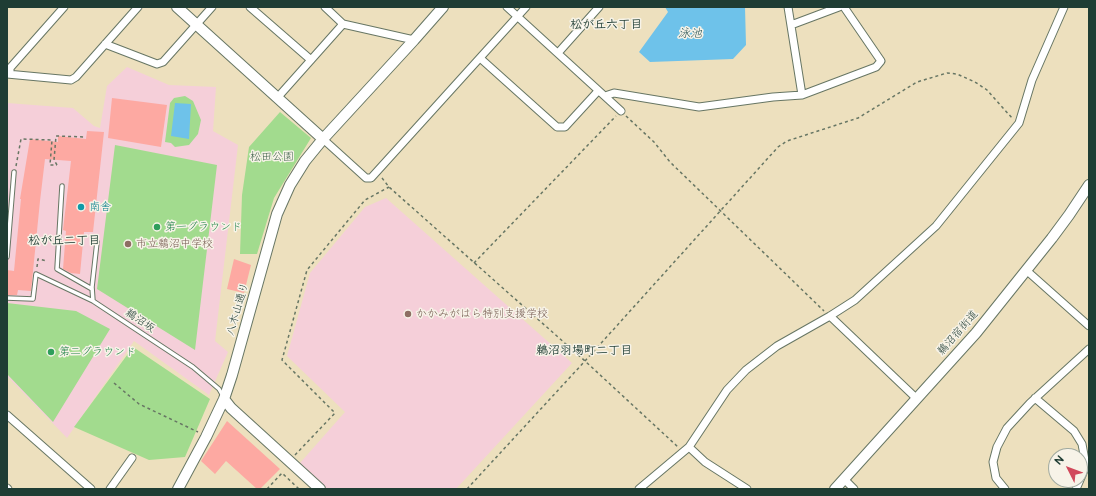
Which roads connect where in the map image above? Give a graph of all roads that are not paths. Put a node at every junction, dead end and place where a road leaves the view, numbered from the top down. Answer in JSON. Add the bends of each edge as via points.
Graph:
{"nodes":[{"id":1,"x":64,"y":7,"type":"edge"},
{"id":2,"x":138,"y":7,"type":"edge"},
{"id":3,"x":177,"y":7,"type":"edge"},
{"id":4,"x":212,"y":7,"type":"edge"},
{"id":5,"x":250,"y":7,"type":"edge"},
{"id":6,"x":325,"y":7,"type":"edge"},
{"id":7,"x":443,"y":7,"type":"edge"},
{"id":8,"x":507,"y":7,"type":"edge"},
{"id":9,"x":526,"y":7,"type":"edge"},
{"id":10,"x":599,"y":7,"type":"edge"},
{"id":11,"x":788,"y":7,"type":"edge"},
{"id":12,"x":839,"y":7,"type":"edge"},
{"id":13,"x":844,"y":7,"type":"edge"},
{"id":14,"x":1064,"y":7,"type":"edge"},
{"id":15,"x":517,"y":16,"type":"junction"},
{"id":16,"x":196,"y":24,"type":"junction"},
{"id":17,"x":343,"y":24,"type":"junction"},
{"id":18,"x":791,"y":25,"type":"junction"},
{"id":19,"x":414,"y":40,"type":"junction"},
{"id":20,"x":105,"y":44,"type":"junction"},
{"id":21,"x":558,"y":53,"type":"junction"},
{"id":22,"x":480,"y":58,"type":"junction"},
{"id":23,"x":311,"y":60,"type":"junction"},
{"id":24,"x":9,"y":74,"type":"edge"},
{"id":25,"x":598,"y":91,"type":"junction"},
{"id":26,"x":802,"y":95,"type":"junction"},
{"id":27,"x":605,"y":96,"type":"junction"},
{"id":28,"x":278,"y":97,"type":"junction"},
{"id":29,"x":621,"y":111,"type":"road end"},
{"id":30,"x":323,"y":139,"type":"junction"},
{"id":31,"x":14,"y":172,"type":"road end"},
{"id":32,"x":1089,"y":185,"type":"edge"},
{"id":33,"x":62,"y":186,"type":"dead end"},
{"id":34,"x":97,"y":242,"type":"dead end"},
{"id":35,"x":7,"y":257,"type":"edge"},
{"id":36,"x":1026,"y":270,"type":"junction"},
{"id":37,"x":92,"y":289,"type":"junction"},
{"id":38,"x":7,"y":298,"type":"edge"},
{"id":39,"x":93,"y":301,"type":"junction"},
{"id":40,"x":830,"y":316,"type":"junction"},
{"id":41,"x":1089,"y":326,"type":"edge"},
{"id":42,"x":1089,"y":349,"type":"edge"},
{"id":43,"x":916,"y":398,"type":"junction"},
{"id":44,"x":1035,"y":398,"type":"junction"},
{"id":45,"x":224,"y":399,"type":"junction"},
{"id":46,"x":7,"y":414,"type":"edge"},
{"id":47,"x":687,"y":449,"type":"junction"},
{"id":48,"x":132,"y":458,"type":"dead end"},
{"id":49,"x":844,"y":479,"type":"junction"},
{"id":50,"x":91,"y":489,"type":"edge"},
{"id":51,"x":110,"y":489,"type":"edge"},
{"id":52,"x":178,"y":489,"type":"edge"},
{"id":53,"x":320,"y":489,"type":"edge"},
{"id":54,"x":639,"y":489,"type":"edge"},
{"id":55,"x":747,"y":489,"type":"edge"},
{"id":56,"x":835,"y":489,"type":"edge"},
{"id":57,"x":854,"y":489,"type":"edge"},
{"id":58,"x":1005,"y":489,"type":"edge"},
{"id":59,"x":1076,"y":489,"type":"edge"}],
"edges":[{"from":1,"to":24,"type":"street","via":[[10,68]]},
{"from":2,"to":20,"type":"street"},
{"from":3,"to":16,"type":"street"},
{"from":4,"to":16,"type":"street"},
{"from":5,"to":23,"type":"street"},
{"from":6,"to":17,"type":"street"},
{"from":7,"to":19,"type":"street","name":"八木山通り"},
{"from":8,"to":15,"type":"street"},
{"from":9,"to":15,"type":"street"},
{"from":10,"to":21,"type":"street"},
{"from":11,"to":18,"type":"street"},
{"from":12,"to":18,"type":"street"},
{"from":13,"to":26,"type":"street","via":[[881,61],[876,67]]},
{"from":14,"to":40,"type":"street","via":[[1032,80],[1019,123],[936,226],[855,300]]},
{"from":15,"to":21,"type":"street"},
{"from":15,"to":22,"type":"street"},
{"from":16,"to":20,"type":"street","via":[[163,62],[157,64]]},
{"from":16,"to":28,"type":"street"},
{"from":17,"to":19,"type":"street"},
{"from":17,"to":23,"type":"street"},
{"from":18,"to":26,"type":"street"},
{"from":19,"to":30,"type":"street","name":"八木山通り"},
{"from":20,"to":24,"type":"street","via":[[71,80]]},
{"from":21,"to":25,"type":"street"},
{"from":22,"to":25,"type":"street","via":[[557,127],[565,127]]},
{"from":22,"to":30,"type":"street","via":[[371,178],[366,178]]},
{"from":23,"to":28,"type":"street"},
{"from":25,"to":27,"type":"street"},
{"from":26,"to":27,"type":"street","via":[[699,107],[614,93]]},
{"from":27,"to":29,"type":"street"},
{"from":28,"to":30,"type":"street"},
{"from":30,"to":45,"type":"street","name":"八木山通り","via":[[290,185],[277,214]]},
{"from":31,"to":35,"type":"lane"},
{"from":32,"to":36,"type":"street","name":"鵜沼宿街道"},
{"from":33,"to":37,"type":"lane","via":[[57,269]]},
{"from":34,"to":37,"type":"lane"},
{"from":36,"to":41,"type":"street"},
{"from":36,"to":43,"type":"street","name":"鵜沼宿街道","via":[[976,333]]},
{"from":37,"to":39,"type":"lane"},
{"from":38,"to":39,"type":"lane","name":"鵜沼坂","via":[[33,299],[36,274]]},
{"from":39,"to":45,"type":"lane","name":"鵜沼坂","via":[[192,367],[219,388]]},
{"from":40,"to":43,"type":"street"},
{"from":40,"to":47,"type":"street","via":[[777,346],[746,370],[727,390]]},
{"from":42,"to":44,"type":"street"},
{"from":43,"to":49,"type":"street","name":"鵜沼宿街道"},
{"from":44,"to":58,"type":"street","via":[[1007,428],[996,447],[993,462],[996,478]]},
{"from":44,"to":59,"type":"street","via":[[1074,432],[1082,444],[1086,466]]},
{"from":45,"to":52,"type":"street","name":"八木山通り","via":[[207,437]]},
{"from":45,"to":53,"type":"street"},
{"from":46,"to":50,"type":"street"},
{"from":47,"to":54,"type":"street"},
{"from":47,"to":55,"type":"street"},
{"from":48,"to":51,"type":"street"},
{"from":49,"to":56,"type":"street","name":"鵜沼宿街道"},
{"from":49,"to":57,"type":"street"}]}
